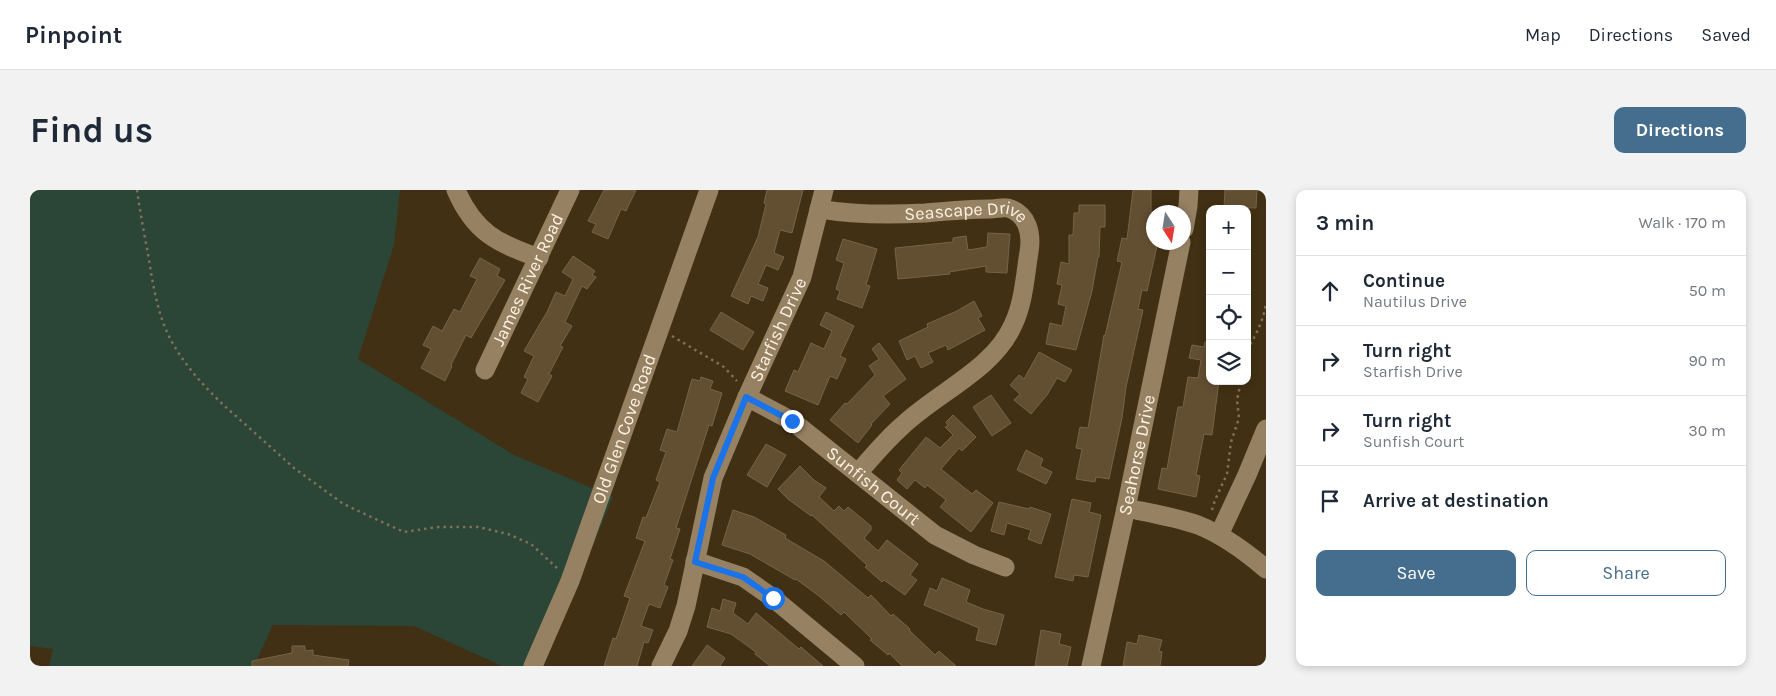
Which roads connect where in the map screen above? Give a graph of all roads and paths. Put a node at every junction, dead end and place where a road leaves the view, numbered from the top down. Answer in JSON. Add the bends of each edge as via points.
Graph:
{"nodes":[{"id":1,"x":137,"y":190,"type":"edge"},
{"id":2,"x":456,"y":190,"type":"edge"},
{"id":3,"x":570,"y":190,"type":"edge"},
{"id":4,"x":709,"y":190,"type":"edge"},
{"id":5,"x":824,"y":190,"type":"edge"},
{"id":6,"x":1189,"y":190,"type":"edge"},
{"id":7,"x":1188,"y":205,"type":"edge"},
{"id":8,"x":820,"y":209,"type":"junction"},
{"id":9,"x":1179,"y":250,"type":"edge"},
{"id":10,"x":539,"y":258,"type":"junction"},
{"id":11,"x":1266,"y":304,"type":"edge"},
{"id":12,"x":660,"y":328,"type":"junction"},
{"id":13,"x":1251,"y":344,"type":"edge"},
{"id":14,"x":485,"y":370,"type":"dead end"},
{"id":15,"x":1239,"y":385,"type":"edge"},
{"id":16,"x":746,"y":397,"type":"junction"},
{"id":17,"x":1266,"y":429,"type":"edge"},
{"id":18,"x":858,"y":473,"type":"junction"},
{"id":19,"x":1126,"y":508,"type":"junction"},
{"id":20,"x":1219,"y":535,"type":"junction"},
{"id":21,"x":695,"y":562,"type":"junction"},
{"id":22,"x":1005,"y":567,"type":"dead end"},
{"id":23,"x":1266,"y":569,"type":"edge"},
{"id":24,"x":570,"y":581,"type":"junction"},
{"id":25,"x":533,"y":666,"type":"edge"},
{"id":26,"x":662,"y":666,"type":"edge"},
{"id":27,"x":855,"y":666,"type":"edge"},
{"id":28,"x":1091,"y":666,"type":"edge"}],
"edges":[{"from":1,"to":24,"type":"path","via":[[155,294],[166,330],[186,362],[217,400],[294,468],[342,503],[404,532],[438,527],[478,527],[508,534],[531,544]]},
{"from":2,"to":10,"type":"street","via":[[466,211],[496,240]]},
{"from":3,"to":10,"type":"street","name":"James River Road"},
{"from":4,"to":12,"type":"street","name":"Old Glen Cove Road"},
{"from":5,"to":8,"type":"street","name":"Starfish Drive"},
{"from":6,"to":7,"type":"street"},
{"from":8,"to":16,"type":"street","name":"Starfish Drive","via":[[802,277]]},
{"from":8,"to":18,"type":"street","name":"Seascape Drive","via":[[896,215],[1008,208],[1022,216],[1031,239],[1020,307],[1002,345],[979,368],[935,398],[902,426]]},
{"from":9,"to":19,"type":"street","name":"Seahorse Drive"},
{"from":10,"to":14,"type":"street","name":"James River Road"},
{"from":11,"to":13,"type":"path"},
{"from":12,"to":16,"type":"path","via":[[724,367],[740,383]]},
{"from":12,"to":24,"type":"street","name":"Old Glen Cove Road"},
{"from":15,"to":20,"type":"path","via":[[1239,418],[1230,442],[1227,474],[1210,517]]},
{"from":16,"to":18,"type":"street","name":"Sunfish Court","via":[[792,421]]},
{"from":16,"to":21,"type":"street","name":"Starfish Drive","via":[[713,478]]},
{"from":17,"to":20,"type":"street"},
{"from":18,"to":22,"type":"street","name":"Sunfish Court","via":[[935,536]]},
{"from":19,"to":20,"type":"street","via":[[1197,525]]},
{"from":19,"to":28,"type":"street","name":"Seahorse Drive"},
{"from":20,"to":23,"type":"street"},
{"from":21,"to":26,"type":"street","name":"Starfish Drive","via":[[680,623]]},
{"from":21,"to":27,"type":"street","via":[[743,577]]},
{"from":24,"to":25,"type":"street","name":"Old Glen Cove Road"}]}
